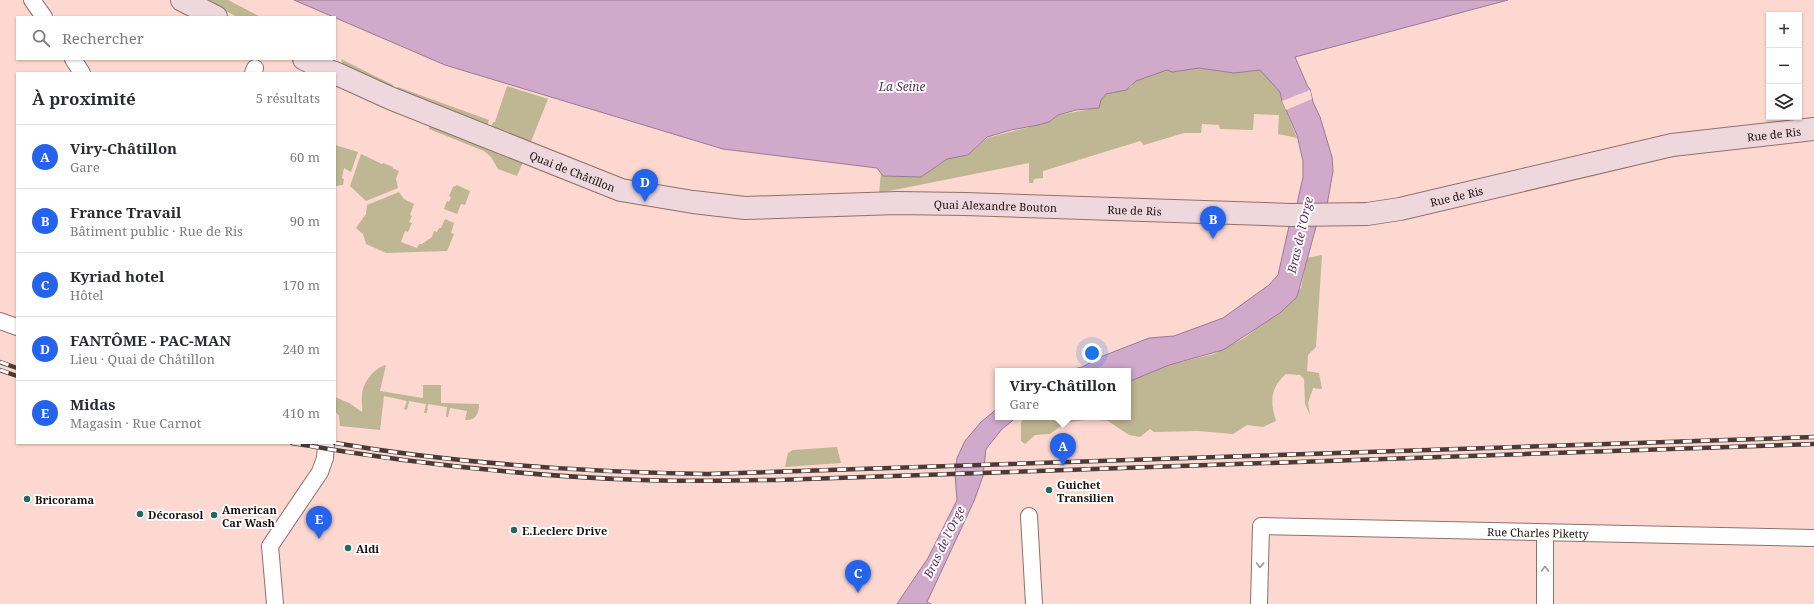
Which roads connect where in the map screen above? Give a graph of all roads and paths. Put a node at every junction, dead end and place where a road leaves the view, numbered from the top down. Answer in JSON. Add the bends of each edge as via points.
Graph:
{"nodes":[{"id":1,"x":32,"y":0,"type":"edge"},
{"id":2,"x":182,"y":0,"type":"edge"},
{"id":3,"x":43,"y":16,"type":"edge"},
{"id":4,"x":214,"y":16,"type":"edge"},
{"id":5,"x":74,"y":60,"type":"edge"},
{"id":6,"x":306,"y":60,"type":"edge"},
{"id":7,"x":81,"y":72,"type":"edge"},
{"id":8,"x":332,"y":72,"type":"edge"},
{"id":9,"x":336,"y":74,"type":"edge"},
{"id":10,"x":1814,"y":129,"type":"edge"},
{"id":11,"x":897,"y":204,"type":"joint"},
{"id":12,"x":1095,"y":209,"type":"joint"},
{"id":13,"x":0,"y":321,"type":"edge"},
{"id":14,"x":16,"y":327,"type":"edge"},
{"id":15,"x":326,"y":444,"type":"edge"},
{"id":16,"x":1029,"y":516,"type":"dead end"},
{"id":17,"x":1545,"y":533,"type":"junction"},
{"id":18,"x":1814,"y":538,"type":"edge"},
{"id":19,"x":275,"y":604,"type":"edge"},
{"id":20,"x":1034,"y":604,"type":"edge"},
{"id":21,"x":1259,"y":604,"type":"edge"},
{"id":22,"x":1545,"y":604,"type":"edge"}],
"edges":[{"from":1,"to":3,"type":"street"},
{"from":2,"to":4,"type":"main road"},
{"from":5,"to":7,"type":"street"},
{"from":6,"to":8,"type":"main road","name":"Quai de Châtillon"},
{"from":9,"to":11,"type":"main road","name":"Quai de Châtillon","via":[[620,190],[745,208]]},
{"from":10,"to":12,"type":"main road","name":"Rue de Ris","via":[[1672,145],[1400,209],[1368,214],[1291,215]]},
{"from":11,"to":12,"type":"main road","name":"Quai Alexandre Bouton"},
{"from":13,"to":14,"type":"street"},
{"from":15,"to":19,"type":"street","via":[[320,472],[270,546]]},
{"from":16,"to":20,"type":"street"},
{"from":17,"to":18,"type":"street","name":"Rue Charles Piketty"},
{"from":17,"to":21,"type":"street","name":"Rue Charles Piketty","one_way":true,"via":[[1262,526]]},
{"from":22,"to":17,"type":"street","one_way":true}]}
